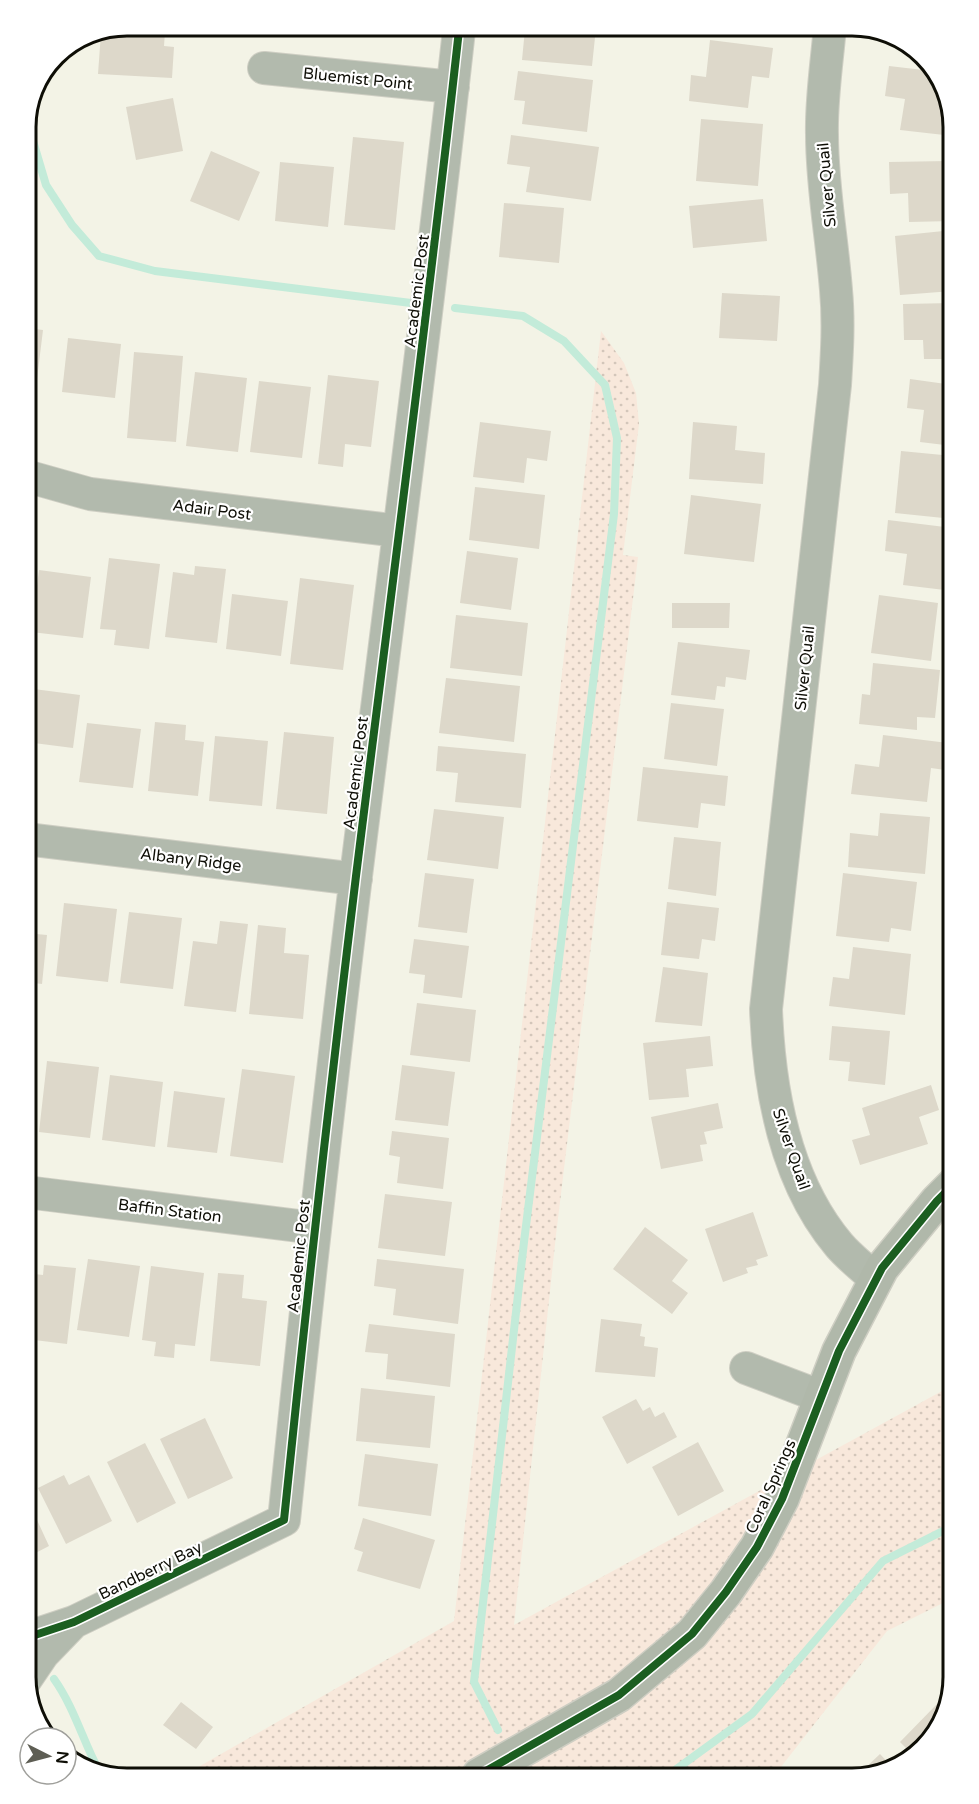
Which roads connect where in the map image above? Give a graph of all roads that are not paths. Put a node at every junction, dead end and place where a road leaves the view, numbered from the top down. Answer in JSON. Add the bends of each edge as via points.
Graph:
{"nodes":[{"id":1,"x":458,"y":36,"type":"edge"},
{"id":2,"x":830,"y":36,"type":"edge"},
{"id":3,"x":264,"y":68,"type":"dead end"},
{"id":4,"x":453,"y":87,"type":"junction"},
{"id":5,"x":36,"y":479,"type":"edge"},
{"id":6,"x":399,"y":531,"type":"junction"},
{"id":7,"x":36,"y":840,"type":"edge"},
{"id":8,"x":356,"y":879,"type":"junction"},
{"id":9,"x":36,"y":1193,"type":"edge"},
{"id":10,"x":943,"y":1195,"type":"edge"},
{"id":11,"x":315,"y":1228,"type":"junction"},
{"id":12,"x":876,"y":1280,"type":"junction"},
{"id":13,"x":746,"y":1368,"type":"dead end"},
{"id":14,"x":822,"y":1397,"type":"junction"},
{"id":15,"x":284,"y":1520,"type":"joint"},
{"id":16,"x":74,"y":1622,"type":"junction"},
{"id":17,"x":36,"y":1635,"type":"edge"},
{"id":18,"x":36,"y":1664,"type":"edge"},
{"id":19,"x":491,"y":1768,"type":"edge"}],
"edges":[{"from":1,"to":4,"type":"street","name":"Academic Post"},
{"from":2,"to":12,"type":"street","name":"Silver Quail","via":[[822,135],[836,290],[835,385],[766,1009],[774,1097],[800,1181],[820,1220],[840,1247]]},
{"from":3,"to":4,"type":"street","name":"Bluemist Point"},
{"from":4,"to":6,"type":"street","name":"Academic Post"},
{"from":5,"to":6,"type":"street","name":"Adair Post","via":[[90,494]]},
{"from":6,"to":8,"type":"street","name":"Academic Post"},
{"from":7,"to":8,"type":"street","name":"Albany Ridge"},
{"from":8,"to":11,"type":"street","name":"Academic Post"},
{"from":9,"to":11,"type":"street","name":"Baffin Station"},
{"from":10,"to":12,"type":"street","name":"Coral Springs"},
{"from":11,"to":15,"type":"street","name":"Academic Post"},
{"from":12,"to":14,"type":"street","name":"Coral Springs","via":[[839,1351]]},
{"from":13,"to":14,"type":"street"},
{"from":14,"to":19,"type":"street","name":"Coral Springs","via":[[782,1499],[757,1547],[692,1634],[619,1695]]},
{"from":15,"to":16,"type":"street","name":"Bandberry Bay"},
{"from":16,"to":17,"type":"street","name":"Bandberry Bay"},
{"from":16,"to":18,"type":"street","name":"Bandberry Bay"}]}
